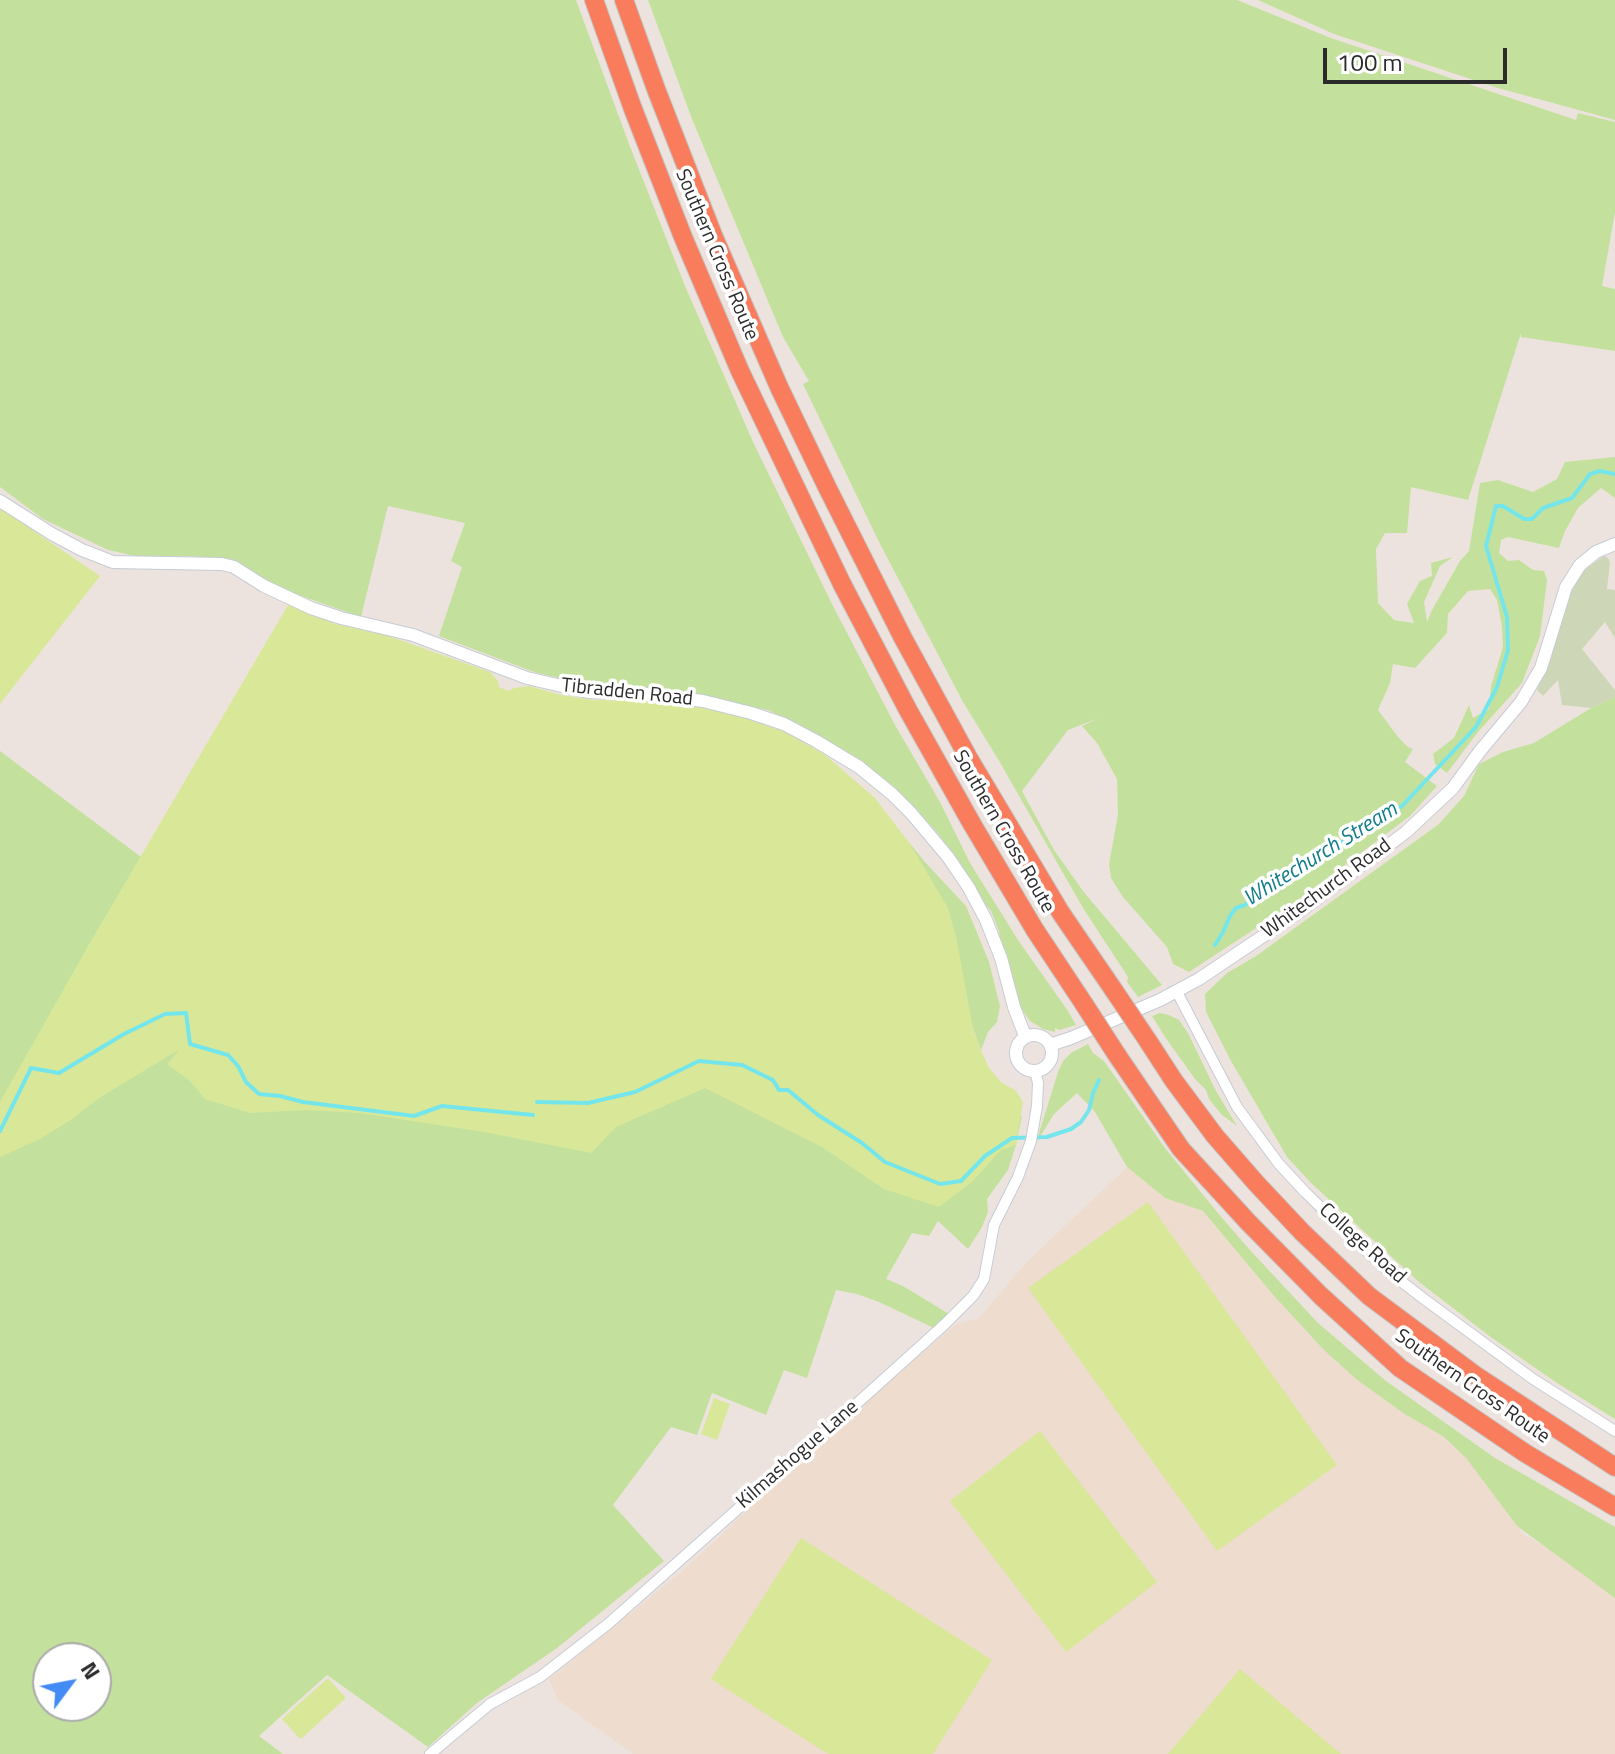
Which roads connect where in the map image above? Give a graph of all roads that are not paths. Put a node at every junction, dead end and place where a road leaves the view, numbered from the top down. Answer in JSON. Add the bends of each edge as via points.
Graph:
{"nodes":[{"id":1,"x":594,"y":0,"type":"edge"},
{"id":2,"x":624,"y":0,"type":"edge"},
{"id":3,"x":0,"y":501,"type":"edge"},
{"id":4,"x":1615,"y":544,"type":"edge"},
{"id":5,"x":1177,"y":992,"type":"junction"},
{"id":6,"x":1025,"y":1036,"type":"junction"},
{"id":7,"x":1050,"y":1045,"type":"junction"},
{"id":8,"x":1035,"y":1071,"type":"junction"},
{"id":9,"x":1615,"y":1431,"type":"edge"},
{"id":10,"x":1615,"y":1467,"type":"edge"},
{"id":11,"x":1615,"y":1507,"type":"edge"},
{"id":12,"x":430,"y":1754,"type":"edge"}],
"edges":[{"from":1,"to":11,"type":"highway","name":"Southern Cross Route","bridge":true,"via":[[683,237],[740,371],[842,584],[972,824],[1117,1055],[1181,1149],[1300,1275],[1400,1368]]},
{"from":2,"to":10,"type":"highway","name":"Southern Cross Route","bridge":true,"via":[[713,235],[779,387],[903,638],[1061,913],[1174,1081],[1256,1183],[1369,1296],[1475,1375]]},
{"from":3,"to":6,"type":"street","name":"Tibradden Road","via":[[52,534],[113,562],[222,564],[311,608],[413,635],[527,678],[588,692],[703,701],[784,724],[859,767],[932,836],[986,920]]},
{"from":4,"to":5,"type":"street","name":"Whitechurch Road","via":[[1580,565],[1566,587],[1533,684],[1453,788],[1406,832],[1299,912]]},
{"from":5,"to":7,"type":"street","name":"Whitechurch Road"},
{"from":5,"to":9,"type":"street","name":"College Road","via":[[1237,1107],[1305,1192],[1436,1308],[1522,1372]]},
{"from":6,"to":7,"type":"street","via":[[1037,1035]]},
{"from":6,"to":8,"type":"street","via":[[1016,1058],[1023,1068]]},
{"from":7,"to":8,"type":"street","via":[[1050,1062]]},
{"from":8,"to":12,"type":"street","name":"Kilmashogue Lane","via":[[1031,1141],[994,1225],[984,1279],[973,1296],[608,1624],[540,1677],[490,1704]]}]}
